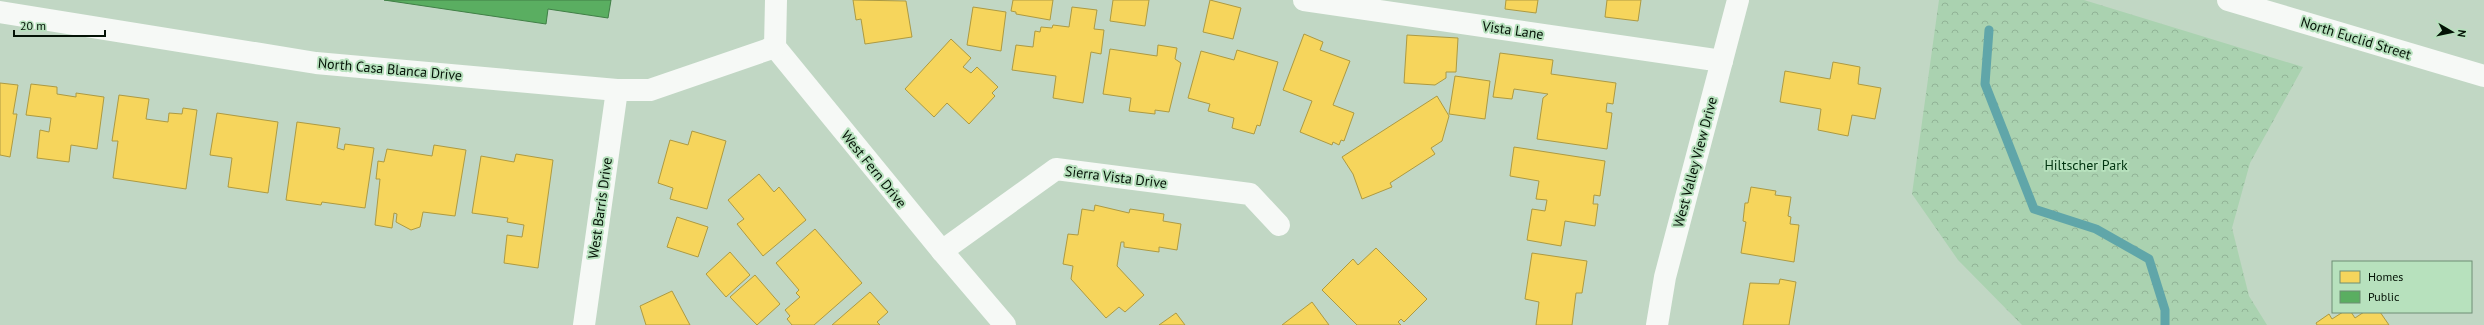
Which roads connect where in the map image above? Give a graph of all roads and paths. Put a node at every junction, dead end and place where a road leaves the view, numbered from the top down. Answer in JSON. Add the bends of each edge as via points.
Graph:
{"nodes":[{"id":1,"x":776,"y":0,"type":"edge"},
{"id":2,"x":1304,"y":0,"type":"edge"},
{"id":3,"x":1738,"y":0,"type":"edge"},
{"id":4,"x":2228,"y":0,"type":"edge"},
{"id":5,"x":0,"y":12,"type":"edge"},
{"id":6,"x":775,"y":47,"type":"junction"},
{"id":7,"x":1722,"y":61,"type":"junction"},
{"id":8,"x":2484,"y":76,"type":"edge"},
{"id":9,"x":616,"y":90,"type":"junction"},
{"id":10,"x":1280,"y":225,"type":"dead end"},
{"id":11,"x":942,"y":251,"type":"junction"},
{"id":12,"x":584,"y":325,"type":"edge"},
{"id":13,"x":1005,"y":325,"type":"edge"},
{"id":14,"x":1657,"y":325,"type":"edge"}],
"edges":[{"from":1,"to":6,"type":"street"},
{"from":2,"to":7,"type":"street","name":"Vista Lane"},
{"from":3,"to":7,"type":"street","name":"West Valley View Drive"},
{"from":4,"to":8,"type":"street","name":"North Euclid Street"},
{"from":5,"to":9,"type":"street","name":"North Casa Blanca Drive","via":[[316,62]]},
{"from":6,"to":9,"type":"street","name":"North Casa Blanca Drive","via":[[650,90]]},
{"from":6,"to":11,"type":"street","name":"West Fern Drive"},
{"from":7,"to":14,"type":"street","name":"West Valley View Drive","via":[[1664,276]]},
{"from":9,"to":12,"type":"street","name":"West Barris Drive"},
{"from":10,"to":11,"type":"street","name":"Sierra Vista Drive","via":[[1250,194],[1056,169]]},
{"from":11,"to":13,"type":"street","name":"West Fern Drive"}]}
